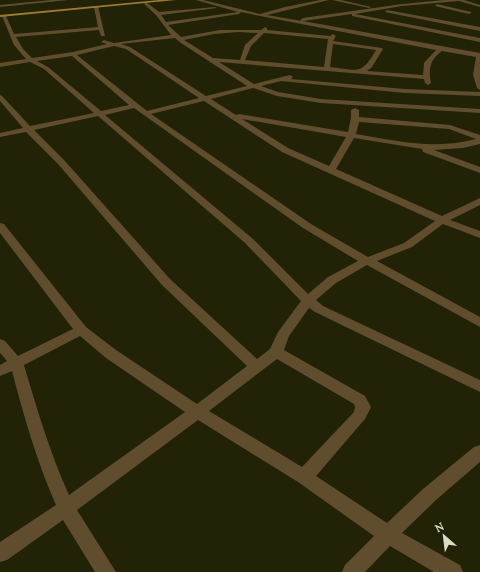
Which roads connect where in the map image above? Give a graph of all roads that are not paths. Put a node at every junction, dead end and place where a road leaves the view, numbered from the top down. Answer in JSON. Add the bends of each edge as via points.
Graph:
{"nodes":[{"id":1,"x":7,"y":0,"type":"edge"},
{"id":2,"x":66,"y":0,"type":"edge"},
{"id":3,"x":69,"y":0,"type":"edge"},
{"id":4,"x":174,"y":0,"type":"edge"},
{"id":5,"x":198,"y":0,"type":"edge"},
{"id":6,"x":327,"y":0,"type":"edge"},
{"id":7,"x":334,"y":0,"type":"edge"},
{"id":8,"x":459,"y":0,"type":"edge"},
{"id":9,"x":146,"y":3,"type":"junction"},
{"id":10,"x":426,"y":3,"type":"junction"},
{"id":11,"x":480,"y":6,"type":"edge"},
{"id":12,"x":96,"y":7,"type":"junction"},
{"id":13,"x":222,"y":7,"type":"junction"},
{"id":14,"x":76,"y":9,"type":"junction"},
{"id":15,"x":377,"y":9,"type":"junction"},
{"id":16,"x":1,"y":11,"type":"edge"},
{"id":17,"x":244,"y":12,"type":"junction"},
{"id":18,"x":348,"y":13,"type":"junction"},
{"id":19,"x":468,"y":13,"type":"dead end"},
{"id":20,"x":158,"y":14,"type":"junction"},
{"id":21,"x":260,"y":15,"type":"junction"},
{"id":22,"x":284,"y":20,"type":"junction"},
{"id":23,"x":296,"y":22,"type":"junction"},
{"id":24,"x":165,"y":24,"type":"junction"},
{"id":25,"x":101,"y":28,"type":"junction"},
{"id":26,"x":339,"y":30,"type":"junction"},
{"id":27,"x":214,"y":32,"type":"junction"},
{"id":28,"x":261,"y":32,"type":"junction"},
{"id":29,"x":10,"y":34,"type":"junction"},
{"id":30,"x":461,"y":37,"type":"junction"},
{"id":31,"x":178,"y":38,"type":"junction"},
{"id":32,"x":331,"y":40,"type":"junction"},
{"id":33,"x":480,"y":40,"type":"edge"},
{"id":34,"x":105,"y":44,"type":"junction"},
{"id":35,"x":116,"y":44,"type":"junction"},
{"id":36,"x":190,"y":46,"type":"junction"},
{"id":37,"x":444,"y":49,"type":"junction"},
{"id":38,"x":73,"y":54,"type":"junction"},
{"id":39,"x":479,"y":56,"type":"edge"},
{"id":40,"x":212,"y":60,"type":"junction"},
{"id":41,"x":30,"y":61,"type":"junction"},
{"id":42,"x":242,"y":61,"type":"junction"},
{"id":43,"x":0,"y":65,"type":"edge"},
{"id":44,"x":304,"y":66,"type":"junction"},
{"id":45,"x":328,"y":68,"type":"junction"},
{"id":46,"x":357,"y":71,"type":"junction"},
{"id":47,"x":478,"y":75,"type":"edge"},
{"id":48,"x":426,"y":77,"type":"junction"},
{"id":49,"x":284,"y":80,"type":"junction"},
{"id":50,"x":353,"y":85,"type":"junction"},
{"id":51,"x":255,"y":87,"type":"junction"},
{"id":52,"x":480,"y":88,"type":"edge"},
{"id":53,"x":431,"y":92,"type":"junction"},
{"id":54,"x":480,"y":94,"type":"edge"},
{"id":55,"x":0,"y":97,"type":"edge"},
{"id":56,"x":207,"y":98,"type":"junction"},
{"id":57,"x":354,"y":103,"type":"junction"},
{"id":58,"x":135,"y":106,"type":"junction"},
{"id":59,"x":480,"y":111,"type":"edge"},
{"id":60,"x":99,"y":113,"type":"junction"},
{"id":61,"x":146,"y":113,"type":"junction"},
{"id":62,"x":230,"y":114,"type":"junction"},
{"id":63,"x":356,"y":118,"type":"junction"},
{"id":64,"x":27,"y":128,"type":"junction"},
{"id":65,"x":0,"y":135,"type":"edge"},
{"id":66,"x":351,"y":135,"type":"junction"},
{"id":67,"x":480,"y":140,"type":"edge"},
{"id":68,"x":416,"y":146,"type":"junction"},
{"id":69,"x":480,"y":170,"type":"edge"},
{"id":70,"x":330,"y":171,"type":"junction"},
{"id":71,"x":480,"y":201,"type":"edge"},
{"id":72,"x":442,"y":220,"type":"junction"},
{"id":73,"x":0,"y":226,"type":"edge"},
{"id":74,"x":480,"y":235,"type":"edge"},
{"id":75,"x":367,"y":261,"type":"junction"},
{"id":76,"x":307,"y":301,"type":"junction"},
{"id":77,"x":480,"y":323,"type":"edge"},
{"id":78,"x":81,"y":330,"type":"junction"},
{"id":79,"x":0,"y":344,"type":"edge"},
{"id":80,"x":276,"y":352,"type":"junction"},
{"id":81,"x":17,"y":363,"type":"junction"},
{"id":82,"x":257,"y":366,"type":"junction"},
{"id":83,"x":0,"y":371,"type":"edge"},
{"id":84,"x":480,"y":386,"type":"edge"},
{"id":85,"x":197,"y":412,"type":"junction"},
{"id":86,"x":480,"y":452,"type":"edge"},
{"id":87,"x":304,"y":477,"type":"junction"},
{"id":88,"x":66,"y":508,"type":"junction"},
{"id":89,"x":387,"y":534,"type":"junction"},
{"id":90,"x":0,"y":552,"type":"edge"},
{"id":91,"x":106,"y":572,"type":"edge"},
{"id":92,"x":352,"y":572,"type":"edge"},
{"id":93,"x":453,"y":572,"type":"edge"}],
"edges":[{"from":1,"to":16,"type":"street"},
{"from":2,"to":16,"type":"street"},
{"from":3,"to":14,"type":"street"},
{"from":4,"to":9,"type":"main road"},
{"from":5,"to":13,"type":"street"},
{"from":6,"to":21,"type":"street"},
{"from":7,"to":15,"type":"street"},
{"from":8,"to":10,"type":"street"},
{"from":8,"to":11,"type":"street"},
{"from":9,"to":12,"type":"main road"},
{"from":9,"to":20,"type":"street"},
{"from":10,"to":15,"type":"street"},
{"from":10,"to":19,"type":"street"},
{"from":12,"to":14,"type":"main road"},
{"from":12,"to":25,"type":"street"},
{"from":13,"to":17,"type":"street"},
{"from":13,"to":20,"type":"street"},
{"from":14,"to":16,"type":"main road"},
{"from":15,"to":18,"type":"street"},
{"from":15,"to":30,"type":"street","via":[[480,29]]},
{"from":16,"to":29,"type":"street"},
{"from":17,"to":21,"type":"street"},
{"from":17,"to":24,"type":"street"},
{"from":18,"to":23,"type":"street"},
{"from":18,"to":30,"type":"street"},
{"from":20,"to":24,"type":"street"},
{"from":21,"to":22,"type":"street"},
{"from":22,"to":23,"type":"street"},
{"from":22,"to":28,"type":"street","via":[[272,24]]},
{"from":23,"to":26,"type":"street"},
{"from":24,"to":31,"type":"street"},
{"from":25,"to":29,"type":"street"},
{"from":25,"to":34,"type":"street"},
{"from":26,"to":32,"type":"street"},
{"from":26,"to":37,"type":"street"},
{"from":27,"to":28,"type":"street"},
{"from":27,"to":31,"type":"street"},
{"from":27,"to":36,"type":"street"},
{"from":28,"to":32,"type":"street"},
{"from":28,"to":42,"type":"street","via":[[248,45]]},
{"from":29,"to":41,"type":"street"},
{"from":30,"to":33,"type":"street"},
{"from":30,"to":37,"type":"street","via":[[455,44]]},
{"from":31,"to":35,"type":"street"},
{"from":31,"to":36,"type":"street"},
{"from":32,"to":45,"type":"street"},
{"from":32,"to":46,"type":"street","via":[[379,49],[370,66]]},
{"from":34,"to":35,"type":"street"},
{"from":34,"to":38,"type":"street"},
{"from":35,"to":56,"type":"street","via":[[128,48]]},
{"from":36,"to":40,"type":"street"},
{"from":37,"to":39,"type":"street"},
{"from":37,"to":48,"type":"street","via":[[427,62]]},
{"from":38,"to":41,"type":"street"},
{"from":38,"to":58,"type":"street"},
{"from":39,"to":47,"type":"street"},
{"from":40,"to":42,"type":"street"},
{"from":40,"to":51,"type":"street"},
{"from":41,"to":43,"type":"street"},
{"from":41,"to":60,"type":"street","via":[[46,68]]},
{"from":42,"to":44,"type":"street"},
{"from":44,"to":45,"type":"street"},
{"from":44,"to":49,"type":"street"},
{"from":45,"to":46,"type":"street"},
{"from":46,"to":48,"type":"street"},
{"from":46,"to":50,"type":"street","via":[[351,80]]},
{"from":47,"to":52,"type":"street"},
{"from":48,"to":53,"type":"street"},
{"from":49,"to":50,"type":"street"},
{"from":49,"to":51,"type":"street"},
{"from":50,"to":53,"type":"street"},
{"from":50,"to":57,"type":"street"},
{"from":51,"to":56,"type":"street"},
{"from":51,"to":57,"type":"street","via":[[294,98]]},
{"from":53,"to":54,"type":"street"},
{"from":55,"to":64,"type":"street"},
{"from":56,"to":61,"type":"street"},
{"from":56,"to":62,"type":"street"},
{"from":57,"to":59,"type":"street"},
{"from":57,"to":63,"type":"street"},
{"from":58,"to":60,"type":"street"},
{"from":58,"to":61,"type":"street"},
{"from":60,"to":64,"type":"street"},
{"from":60,"to":76,"type":"street","via":[[260,251]]},
{"from":61,"to":75,"type":"street","via":[[307,226]]},
{"from":62,"to":66,"type":"street"},
{"from":62,"to":70,"type":"street","via":[[285,150]]},
{"from":63,"to":66,"type":"street"},
{"from":63,"to":67,"type":"street","via":[[450,127]]},
{"from":64,"to":65,"type":"street"},
{"from":64,"to":82,"type":"street","via":[[61,162],[187,304]]},
{"from":66,"to":68,"type":"street"},
{"from":66,"to":70,"type":"street"},
{"from":67,"to":68,"type":"street","via":[[450,147]]},
{"from":68,"to":69,"type":"street"},
{"from":70,"to":72,"type":"street"},
{"from":71,"to":72,"type":"street"},
{"from":72,"to":74,"type":"street"},
{"from":72,"to":75,"type":"street","via":[[408,245]]},
{"from":73,"to":78,"type":"street"},
{"from":75,"to":76,"type":"street","via":[[332,280]]},
{"from":75,"to":77,"type":"street"},
{"from":76,"to":80,"type":"street","via":[[283,335]]},
{"from":76,"to":84,"type":"street"},
{"from":78,"to":81,"type":"street"},
{"from":78,"to":85,"type":"street","via":[[111,354]]},
{"from":79,"to":81,"type":"street"},
{"from":80,"to":82,"type":"street"},
{"from":80,"to":87,"type":"street","via":[[360,400],[363,407],[360,415]]},
{"from":81,"to":83,"type":"street"},
{"from":81,"to":88,"type":"street","via":[[52,476]]},
{"from":82,"to":85,"type":"street"},
{"from":85,"to":87,"type":"street"},
{"from":85,"to":88,"type":"street"},
{"from":86,"to":89,"type":"street","via":[[454,472]]},
{"from":87,"to":89,"type":"street"},
{"from":88,"to":90,"type":"street"},
{"from":88,"to":91,"type":"street"},
{"from":89,"to":92,"type":"street"},
{"from":89,"to":93,"type":"street"}]}
